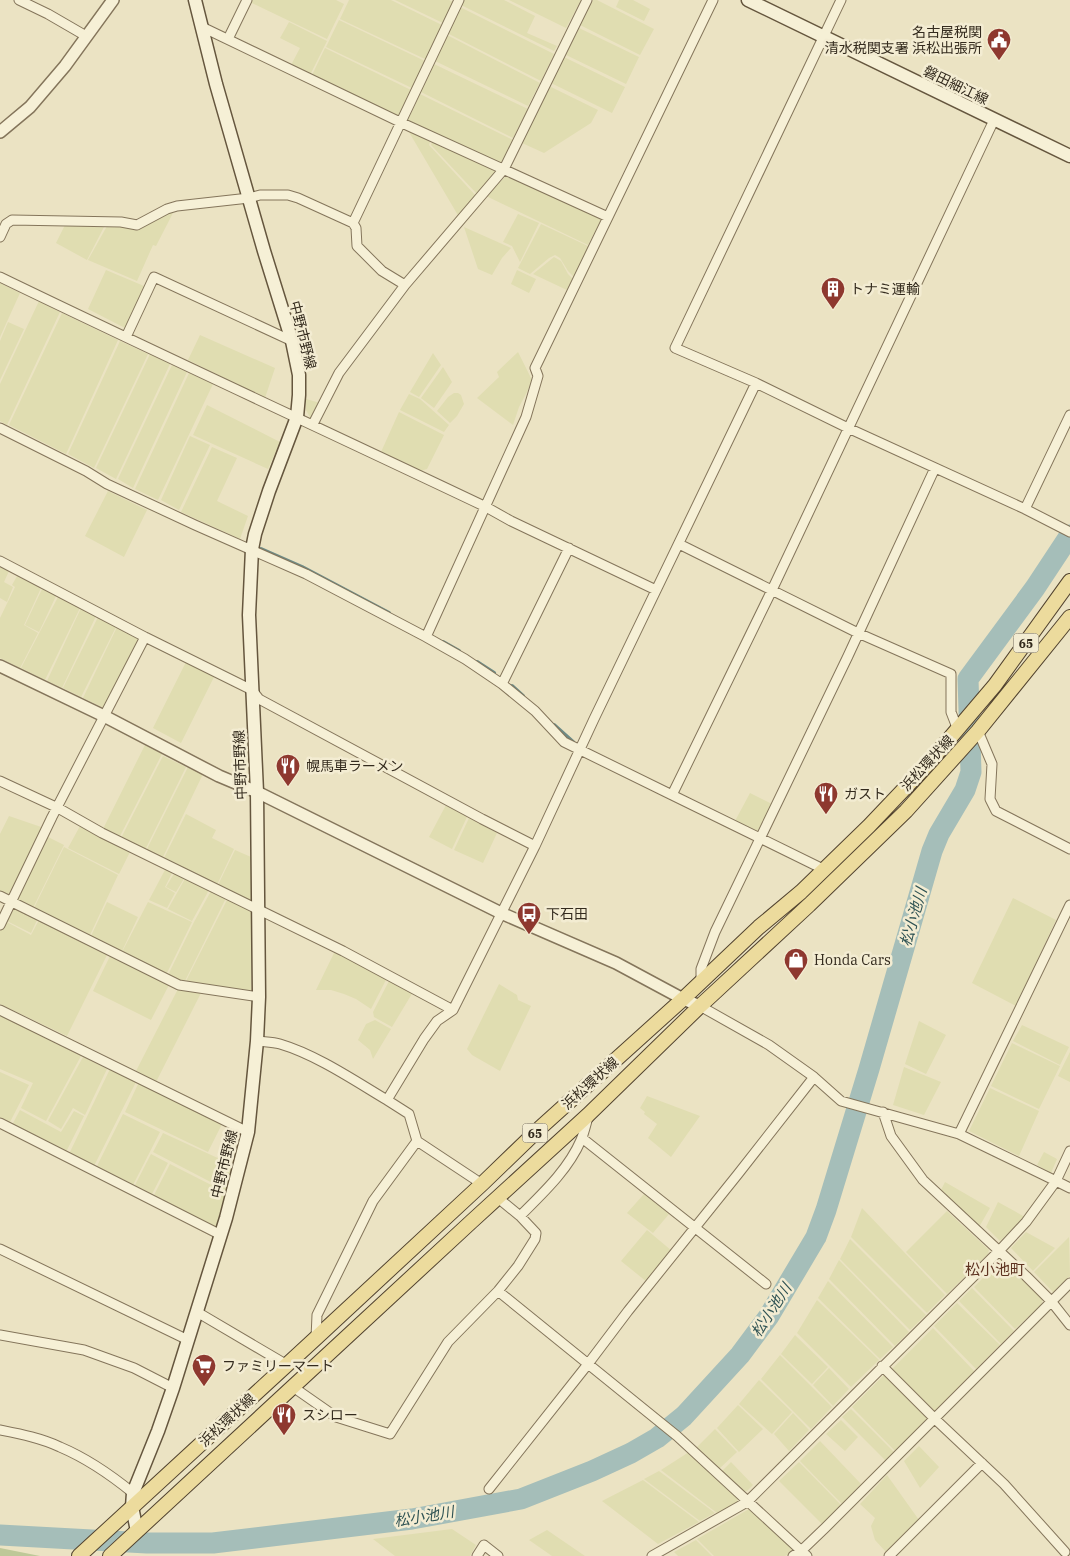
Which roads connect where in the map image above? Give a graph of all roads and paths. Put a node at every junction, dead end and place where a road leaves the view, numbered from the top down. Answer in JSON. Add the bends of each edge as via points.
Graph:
{"nodes":[{"id":1,"x":19,"y":0,"type":"edge"},
{"id":2,"x":113,"y":0,"type":"edge"},
{"id":3,"x":195,"y":0,"type":"edge"},
{"id":4,"x":247,"y":0,"type":"edge"},
{"id":5,"x":459,"y":0,"type":"edge"},
{"id":6,"x":587,"y":0,"type":"edge"},
{"id":7,"x":713,"y":0,"type":"edge"},
{"id":8,"x":748,"y":0,"type":"edge"},
{"id":9,"x":841,"y":0,"type":"edge"},
{"id":10,"x":202,"y":27,"type":"junction"},
{"id":11,"x":86,"y":36,"type":"junction"},
{"id":12,"x":823,"y":36,"type":"junction"},
{"id":13,"x":228,"y":39,"type":"junction"},
{"id":14,"x":994,"y":120,"type":"junction"},
{"id":15,"x":402,"y":123,"type":"junction"},
{"id":16,"x":0,"y":132,"type":"edge"},
{"id":17,"x":1070,"y":156,"type":"edge"},
{"id":18,"x":504,"y":170,"type":"junction"},
{"id":19,"x":249,"y":198,"type":"junction"},
{"id":20,"x":608,"y":217,"type":"junction"},
{"id":21,"x":353,"y":223,"type":"junction"},
{"id":22,"x":0,"y":237,"type":"edge"},
{"id":23,"x":0,"y":277,"type":"edge"},
{"id":24,"x":405,"y":285,"type":"junction"},
{"id":25,"x":126,"y":337,"type":"junction"},
{"id":26,"x":292,"y":341,"type":"junction"},
{"id":27,"x":756,"y":384,"type":"junction"},
{"id":28,"x":1070,"y":415,"type":"edge"},
{"id":29,"x":297,"y":417,"type":"junction"},
{"id":30,"x":313,"y":424,"type":"junction"},
{"id":31,"x":0,"y":428,"type":"edge"},
{"id":32,"x":848,"y":428,"type":"junction"},
{"id":33,"x":935,"y":468,"type":"junction"},
{"id":34,"x":486,"y":507,"type":"junction"},
{"id":35,"x":1025,"y":509,"type":"junction"},
{"id":36,"x":1066,"y":529,"type":"edge"},
{"id":37,"x":679,"y":544,"type":"junction"},
{"id":38,"x":569,"y":548,"type":"junction"},
{"id":39,"x":252,"y":549,"type":"junction"},
{"id":40,"x":0,"y":561,"type":"edge"},
{"id":41,"x":1070,"y":581,"type":"edge"},
{"id":42,"x":656,"y":590,"type":"junction"},
{"id":43,"x":772,"y":590,"type":"junction"},
{"id":44,"x":1070,"y":617,"type":"edge"},
{"id":45,"x":858,"y":633,"type":"junction"},
{"id":46,"x":145,"y":637,"type":"junction"},
{"id":47,"x":426,"y":637,"type":"junction"},
{"id":48,"x":0,"y":666,"type":"edge"},
{"id":49,"x":502,"y":684,"type":"junction"},
{"id":50,"x":252,"y":690,"type":"junction"},
{"id":51,"x":104,"y":716,"type":"junction"},
{"id":52,"x":958,"y":730,"type":"junction"},
{"id":53,"x":978,"y":732,"type":"junction"},
{"id":54,"x":580,"y":750,"type":"junction"},
{"id":55,"x":0,"y":781,"type":"edge"},
{"id":56,"x":257,"y":792,"type":"junction"},
{"id":57,"x":672,"y":795,"type":"junction"},
{"id":58,"x":58,"y":808,"type":"junction"},
{"id":59,"x":760,"y":838,"type":"junction"},
{"id":60,"x":535,"y":846,"type":"junction"},
{"id":61,"x":1070,"y":849,"type":"edge"},
{"id":62,"x":823,"y":870,"type":"junction"},
{"id":63,"x":0,"y":896,"type":"edge"},
{"id":64,"x":11,"y":902,"type":"junction"},
{"id":65,"x":1070,"y":906,"type":"edge"},
{"id":66,"x":259,"y":910,"type":"junction"},
{"id":67,"x":501,"y":914,"type":"junction"},
{"id":68,"x":0,"y":925,"type":"edge"},
{"id":69,"x":701,"y":981,"type":"junction"},
{"id":70,"x":259,"y":997,"type":"junction"},
{"id":71,"x":683,"y":1000,"type":"junction"},
{"id":72,"x":700,"y":1006,"type":"junction"},
{"id":73,"x":0,"y":1010,"type":"edge"},
{"id":74,"x":453,"y":1010,"type":"junction"},
{"id":75,"x":257,"y":1041,"type":"junction"},
{"id":76,"x":814,"y":1077,"type":"junction"},
{"id":77,"x":387,"y":1100,"type":"junction"},
{"id":78,"x":883,"y":1112,"type":"junction"},
{"id":79,"x":588,"y":1115,"type":"junction"},
{"id":80,"x":0,"y":1123,"type":"edge"},
{"id":81,"x":248,"y":1132,"type":"junction"},
{"id":82,"x":960,"y":1134,"type":"junction"},
{"id":83,"x":582,"y":1138,"type":"junction"},
{"id":84,"x":416,"y":1140,"type":"junction"},
{"id":85,"x":1070,"y":1151,"type":"edge"},
{"id":86,"x":1056,"y":1182,"type":"junction"},
{"id":87,"x":482,"y":1184,"type":"junction"},
{"id":88,"x":1070,"y":1188,"type":"edge"},
{"id":89,"x":498,"y":1198,"type":"junction"},
{"id":90,"x":520,"y":1216,"type":"junction"},
{"id":91,"x":694,"y":1228,"type":"junction"},
{"id":92,"x":221,"y":1235,"type":"junction"},
{"id":93,"x":0,"y":1249,"type":"edge"},
{"id":94,"x":999,"y":1251,"type":"junction"},
{"id":95,"x":1070,"y":1283,"type":"edge"},
{"id":96,"x":766,"y":1284,"type":"dead end"},
{"id":97,"x":498,"y":1291,"type":"junction"},
{"id":98,"x":1051,"y":1301,"type":"junction"},
{"id":99,"x":197,"y":1312,"type":"junction"},
{"id":100,"x":1070,"y":1325,"type":"edge"},
{"id":101,"x":0,"y":1335,"type":"edge"},
{"id":102,"x":316,"y":1338,"type":"junction"},
{"id":103,"x":188,"y":1340,"type":"junction"},
{"id":104,"x":588,"y":1364,"type":"junction"},
{"id":105,"x":287,"y":1365,"type":"junction"},
{"id":106,"x":882,"y":1366,"type":"junction"},
{"id":107,"x":292,"y":1387,"type":"junction"},
{"id":108,"x":173,"y":1388,"type":"junction"},
{"id":109,"x":935,"y":1419,"type":"junction"},
{"id":110,"x":0,"y":1430,"type":"edge"},
{"id":111,"x":982,"y":1463,"type":"junction"},
{"id":112,"x":489,"y":1489,"type":"dead end"},
{"id":113,"x":133,"y":1493,"type":"junction"},
{"id":114,"x":747,"y":1502,"type":"junction"},
{"id":115,"x":132,"y":1507,"type":"junction"},
{"id":116,"x":137,"y":1531,"type":"junction"},
{"id":117,"x":1065,"y":1552,"type":"edge"},
{"id":118,"x":115,"y":1553,"type":"edge"},
{"id":119,"x":800,"y":1554,"type":"edge"},
{"id":120,"x":79,"y":1555,"type":"edge"},
{"id":121,"x":477,"y":1556,"type":"edge"},
{"id":122,"x":498,"y":1556,"type":"edge"},
{"id":123,"x":652,"y":1556,"type":"edge"},
{"id":124,"x":889,"y":1556,"type":"edge"}],
"edges":[{"from":1,"to":11,"type":"street"},
{"from":2,"to":11,"type":"street"},
{"from":3,"to":10,"type":"main road","name":"中野市野線"},
{"from":4,"to":13,"type":"street"},
{"from":5,"to":15,"type":"street"},
{"from":6,"to":18,"type":"street"},
{"from":7,"to":20,"type":"street"},
{"from":8,"to":12,"type":"main road","name":"磐田細江線"},
{"from":9,"to":12,"type":"street"},
{"from":10,"to":13,"type":"street"},
{"from":10,"to":19,"type":"main road","name":"中野市野線"},
{"from":11,"to":16,"type":"street","via":[[30,107]]},
{"from":12,"to":14,"type":"main road","name":"磐田細江線"},
{"from":12,"to":27,"type":"street","via":[[676,348]]},
{"from":13,"to":15,"type":"street"},
{"from":14,"to":17,"type":"main road","name":"磐田細江線"},
{"from":14,"to":32,"type":"street"},
{"from":15,"to":18,"type":"street"},
{"from":15,"to":21,"type":"street"},
{"from":18,"to":20,"type":"street"},
{"from":18,"to":24,"type":"street"},
{"from":19,"to":21,"type":"street","via":[[288,195]]},
{"from":19,"to":22,"type":"street","via":[[167,209],[136,225],[12,220],[6,224]]},
{"from":19,"to":26,"type":"main road","name":"中野市野線"},
{"from":20,"to":34,"type":"street","via":[[535,368],[538,376],[526,417]]},
{"from":21,"to":24,"type":"street","via":[[357,246],[382,271]]},
{"from":23,"to":25,"type":"street"},
{"from":24,"to":30,"type":"street","via":[[340,373]]},
{"from":25,"to":26,"type":"street","via":[[154,277]]},
{"from":25,"to":29,"type":"street"},
{"from":26,"to":29,"type":"main road","name":"中野市野線","via":[[299,375]]},
{"from":27,"to":32,"type":"street"},
{"from":27,"to":37,"type":"street"},
{"from":28,"to":35,"type":"street"},
{"from":29,"to":30,"type":"street"},
{"from":29,"to":39,"type":"main road","name":"中野市野線","via":[[269,491]]},
{"from":30,"to":34,"type":"street"},
{"from":31,"to":39,"type":"street","via":[[107,484]]},
{"from":32,"to":33,"type":"street"},
{"from":32,"to":43,"type":"street"},
{"from":33,"to":35,"type":"street"},
{"from":33,"to":45,"type":"street"},
{"from":34,"to":38,"type":"street"},
{"from":34,"to":47,"type":"street"},
{"from":35,"to":36,"type":"street"},
{"from":37,"to":42,"type":"street"},
{"from":37,"to":43,"type":"street"},
{"from":38,"to":42,"type":"street"},
{"from":38,"to":49,"type":"street"},
{"from":39,"to":47,"type":"street"},
{"from":39,"to":50,"type":"main road","name":"中野市野線","via":[[249,615]]},
{"from":40,"to":46,"type":"street"},
{"from":41,"to":52,"type":"main road","name":"浜松環状線","number":"65","via":[[995,685]]},
{"from":42,"to":54,"type":"street"},
{"from":43,"to":45,"type":"street"},
{"from":43,"to":57,"type":"street"},
{"from":44,"to":53,"type":"main road","name":"浜松環状線","number":"65"},
{"from":45,"to":52,"type":"street","via":[[951,674],[951,712]]},
{"from":45,"to":59,"type":"street"},
{"from":46,"to":50,"type":"street"},
{"from":46,"to":51,"type":"street"},
{"from":47,"to":49,"type":"street"},
{"from":48,"to":51,"type":"street"},
{"from":49,"to":54,"type":"street","via":[[535,711],[564,742]]},
{"from":50,"to":56,"type":"main road","name":"中野市野線"},
{"from":50,"to":60,"type":"street","via":[[259,700]]},
{"from":51,"to":56,"type":"street"},
{"from":51,"to":58,"type":"street"},
{"from":52,"to":62,"type":"main road","name":"浜松環状線","number":"65"},
{"from":53,"to":61,"type":"street","via":[[992,764],[990,799],[996,811]]},
{"from":53,"to":72,"type":"main road","name":"浜松環状線","number":"65","via":[[899,817]]},
{"from":54,"to":57,"type":"street"},
{"from":54,"to":60,"type":"street"},
{"from":55,"to":58,"type":"street"},
{"from":56,"to":66,"type":"main road","name":"中野市野線"},
{"from":56,"to":67,"type":"street"},
{"from":57,"to":59,"type":"street"},
{"from":58,"to":64,"type":"street"},
{"from":58,"to":66,"type":"street"},
{"from":59,"to":62,"type":"street"},
{"from":59,"to":69,"type":"street","via":[[715,932],[701,969]]},
{"from":60,"to":67,"type":"street"},
{"from":62,"to":69,"type":"main road","name":"浜松環状線","number":"65"},
{"from":63,"to":64,"type":"street"},
{"from":64,"to":68,"type":"street"},
{"from":64,"to":70,"type":"street","via":[[179,985]]},
{"from":65,"to":82,"type":"street"},
{"from":66,"to":70,"type":"main road","name":"中野市野線"},
{"from":66,"to":74,"type":"street"},
{"from":67,"to":71,"type":"street","via":[[616,963]]},
{"from":67,"to":74,"type":"street"},
{"from":69,"to":71,"type":"main road","name":"浜松環状線","number":"65"},
{"from":70,"to":75,"type":"main road","name":"中野市野線"},
{"from":71,"to":72,"type":"street"},
{"from":71,"to":87,"type":"main road","name":"浜松環状線","number":"65"},
{"from":72,"to":76,"type":"street","via":[[769,1045]]},
{"from":72,"to":79,"type":"main road","name":"浜松環状線","number":"65"},
{"from":73,"to":81,"type":"street"},
{"from":74,"to":77,"type":"street","via":[[437,1021],[424,1038]]},
{"from":75,"to":77,"type":"street","via":[[299,1051]]},
{"from":75,"to":81,"type":"main road","name":"中野市野線"},
{"from":76,"to":78,"type":"street","via":[[841,1101]]},
{"from":76,"to":91,"type":"street"},
{"from":77,"to":84,"type":"street","via":[[409,1114]]},
{"from":78,"to":82,"type":"street"},
{"from":78,"to":94,"type":"street","via":[[891,1136],[923,1180]]},
{"from":79,"to":83,"type":"street"},
{"from":79,"to":89,"type":"main road","name":"浜松環状線","number":"65"},
{"from":80,"to":92,"type":"street"},
{"from":81,"to":92,"type":"main road","name":"中野市野線"},
{"from":82,"to":86,"type":"street"},
{"from":83,"to":90,"type":"street","via":[[554,1181]]},
{"from":83,"to":91,"type":"street"},
{"from":84,"to":87,"type":"street"},
{"from":84,"to":102,"type":"street","via":[[373,1201],[317,1315]]},
{"from":85,"to":86,"type":"street"},
{"from":86,"to":88,"type":"street"},
{"from":86,"to":94,"type":"street"},
{"from":87,"to":102,"type":"main road","name":"浜松環状線","number":"65"},
{"from":89,"to":90,"type":"street"},
{"from":89,"to":107,"type":"main road","name":"浜松環状線","number":"65"},
{"from":90,"to":97,"type":"street","via":[[536,1233],[534,1240]]},
{"from":91,"to":96,"type":"street"},
{"from":91,"to":104,"type":"street"},
{"from":92,"to":99,"type":"main road","name":"中野市野線"},
{"from":93,"to":103,"type":"street"},
{"from":94,"to":98,"type":"street"},
{"from":94,"to":106,"type":"street"},
{"from":95,"to":98,"type":"street"},
{"from":97,"to":104,"type":"street"},
{"from":97,"to":107,"type":"street","via":[[448,1342],[390,1434],[336,1417]]},
{"from":98,"to":100,"type":"street"},
{"from":98,"to":109,"type":"street"},
{"from":99,"to":103,"type":"main road","name":"中野市野線"},
{"from":99,"to":105,"type":"street"},
{"from":101,"to":108,"type":"street","via":[[84,1350],[134,1368]]},
{"from":102,"to":105,"type":"main road","name":"浜松環状線","number":"65"},
{"from":103,"to":108,"type":"main road","name":"中野市野線"},
{"from":104,"to":112,"type":"street"},
{"from":104,"to":114,"type":"street","via":[[677,1436]]},
{"from":105,"to":115,"type":"main road","name":"浜松環状線","number":"65"},
{"from":106,"to":109,"type":"street"},
{"from":106,"to":114,"type":"street"},
{"from":107,"to":116,"type":"main road","name":"浜松環状線","number":"65"},
{"from":108,"to":113,"type":"main road","name":"中野市野線"},
{"from":109,"to":111,"type":"street"},
{"from":109,"to":119,"type":"street"},
{"from":110,"to":113,"type":"street","via":[[60,1447],[108,1474]]},
{"from":111,"to":117,"type":"street"},
{"from":111,"to":124,"type":"street"},
{"from":113,"to":115,"type":"main road","name":"中野市野線"},
{"from":114,"to":119,"type":"street"},
{"from":114,"to":123,"type":"street"},
{"from":115,"to":116,"type":"main road","name":"中野市野線"},
{"from":115,"to":120,"type":"main road","name":"浜松環状線","number":"65"},
{"from":116,"to":118,"type":"main road","name":"浜松環状線","number":"65"},
{"from":121,"to":122,"type":"street","via":[[484,1545]]}]}
